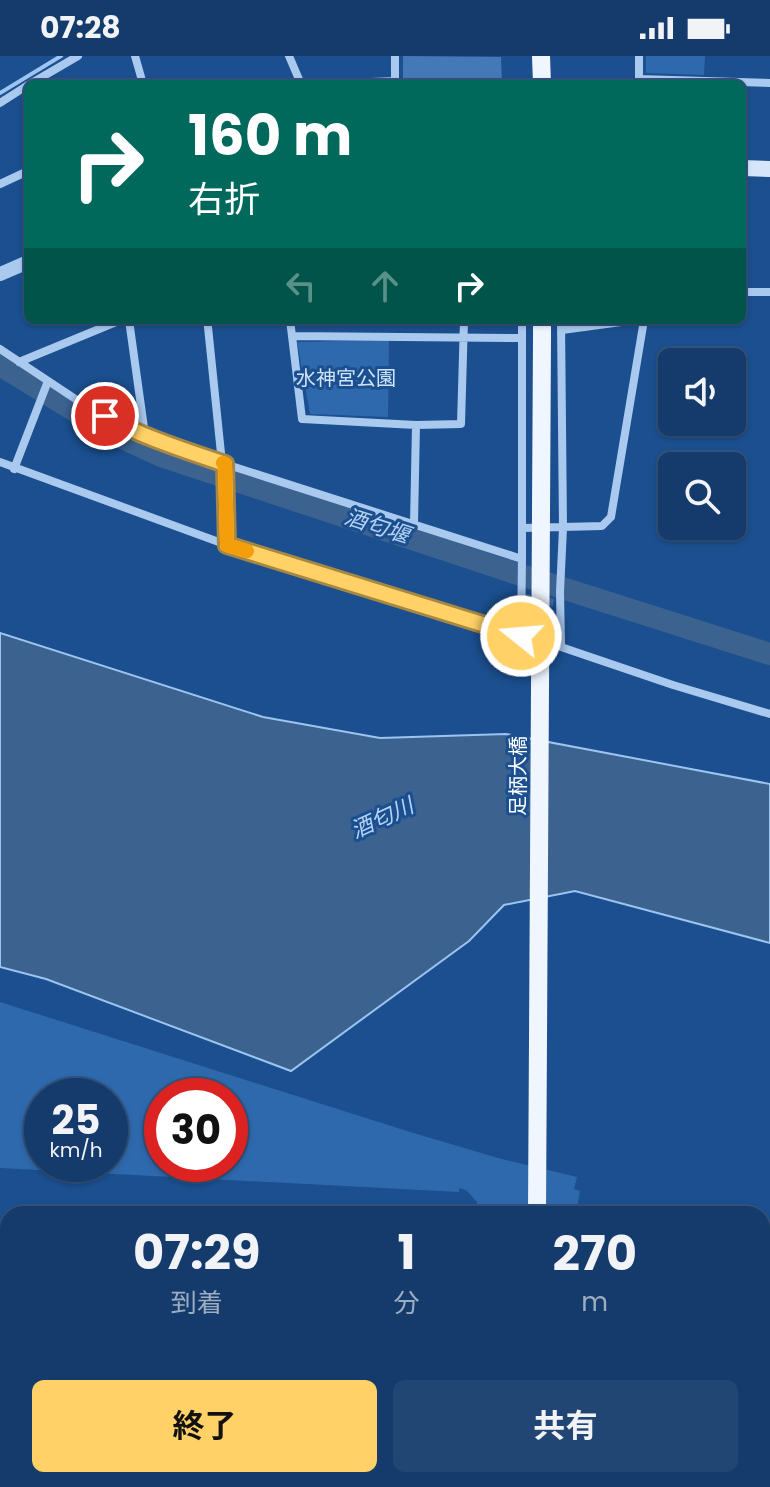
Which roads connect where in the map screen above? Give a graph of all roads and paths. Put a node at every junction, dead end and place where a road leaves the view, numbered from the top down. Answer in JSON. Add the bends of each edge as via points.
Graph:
{"nodes":[{"id":1,"x":78,"y":56,"type":"edge"},
{"id":2,"x":135,"y":56,"type":"edge"},
{"id":3,"x":289,"y":56,"type":"edge"},
{"id":4,"x":395,"y":56,"type":"edge"},
{"id":5,"x":541,"y":56,"type":"edge"},
{"id":6,"x":639,"y":56,"type":"edge"},
{"id":7,"x":37,"y":80,"type":"edge"},
{"id":8,"x":142,"y":80,"type":"edge"},
{"id":9,"x":299,"y":80,"type":"edge"},
{"id":10,"x":395,"y":80,"type":"edge"},
{"id":11,"x":542,"y":80,"type":"edge"},
{"id":12,"x":672,"y":80,"type":"edge"},
{"id":13,"x":746,"y":82,"type":"edge"},
{"id":14,"x":770,"y":83,"type":"edge"},
{"id":15,"x":24,"y":88,"type":"edge"},
{"id":16,"x":0,"y":103,"type":"edge"},
{"id":17,"x":746,"y":168,"type":"edge"},
{"id":18,"x":770,"y":169,"type":"edge"},
{"id":19,"x":24,"y":173,"type":"edge"},
{"id":20,"x":0,"y":184,"type":"edge"},
{"id":21,"x":24,"y":264,"type":"edge"},
{"id":22,"x":0,"y":274,"type":"edge"},
{"id":23,"x":746,"y":292,"type":"edge"},
{"id":24,"x":770,"y":292,"type":"edge"},
{"id":25,"x":111,"y":324,"type":"edge"},
{"id":26,"x":130,"y":324,"type":"edge"},
{"id":27,"x":207,"y":324,"type":"edge"},
{"id":28,"x":290,"y":324,"type":"edge"},
{"id":29,"x":464,"y":324,"type":"edge"},
{"id":30,"x":522,"y":324,"type":"edge"},
{"id":31,"x":643,"y":324,"type":"edge"},
{"id":32,"x":561,"y":325,"type":"edge"},
{"id":33,"x":542,"y":329,"type":"edge"},
{"id":34,"x":292,"y":336,"type":"junction"},
{"id":35,"x":464,"y":336,"type":"junction"},
{"id":36,"x":522,"y":338,"type":"junction"},
{"id":37,"x":0,"y":349,"type":"edge"},
{"id":38,"x":19,"y":362,"type":"junction"},
{"id":39,"x":47,"y":384,"type":"junction"},
{"id":40,"x":416,"y":425,"type":"junction"},
{"id":41,"x":145,"y":435,"type":"junction"},
{"id":42,"x":0,"y":462,"type":"edge"},
{"id":43,"x":14,"y":469,"type":"junction"},
{"id":44,"x":224,"y":470,"type":"junction"},
{"id":45,"x":414,"y":524,"type":"junction"},
{"id":46,"x":523,"y":528,"type":"junction"},
{"id":47,"x":563,"y":528,"type":"junction"},
{"id":48,"x":227,"y":545,"type":"junction"},
{"id":49,"x":522,"y":563,"type":"junction"},
{"id":50,"x":770,"y":714,"type":"edge"},
{"id":51,"x":537,"y":1206,"type":"edge"}],
"edges":[{"from":1,"to":7,"type":"street"},
{"from":2,"to":8,"type":"street"},
{"from":3,"to":9,"type":"street"},
{"from":4,"to":10,"type":"street"},
{"from":5,"to":11,"type":"main road"},
{"from":6,"to":12,"type":"street","via":[[639,79]]},
{"from":13,"to":14,"type":"street"},
{"from":15,"to":16,"type":"street"},
{"from":17,"to":18,"type":"main road"},
{"from":19,"to":20,"type":"street"},
{"from":21,"to":22,"type":"street"},
{"from":23,"to":24,"type":"street"},
{"from":25,"to":38,"type":"street"},
{"from":26,"to":41,"type":"street"},
{"from":27,"to":44,"type":"street"},
{"from":28,"to":34,"type":"street"},
{"from":29,"to":35,"type":"street"},
{"from":30,"to":36,"type":"street"},
{"from":31,"to":47,"type":"street","via":[[611,517],[602,526]]},
{"from":32,"to":47,"type":"street"},
{"from":33,"to":51,"type":"main road","name":"足柄大橋","bridge":true},
{"from":34,"to":35,"type":"street"},
{"from":34,"to":40,"type":"street","via":[[302,419]]},
{"from":35,"to":36,"type":"street"},
{"from":35,"to":40,"type":"street","via":[[461,424]]},
{"from":36,"to":46,"type":"street"},
{"from":37,"to":38,"type":"street"},
{"from":38,"to":39,"type":"street"},
{"from":39,"to":41,"type":"street"},
{"from":39,"to":43,"type":"street"},
{"from":40,"to":45,"type":"street"},
{"from":41,"to":44,"type":"street"},
{"from":42,"to":43,"type":"street"},
{"from":43,"to":48,"type":"street"},
{"from":44,"to":45,"type":"street"},
{"from":44,"to":48,"type":"street"},
{"from":45,"to":49,"type":"street"},
{"from":46,"to":47,"type":"street"},
{"from":46,"to":49,"type":"street"},
{"from":47,"to":50,"type":"street","via":[[561,647]]},
{"from":48,"to":49,"type":"street","via":[[521,636]]}]}
